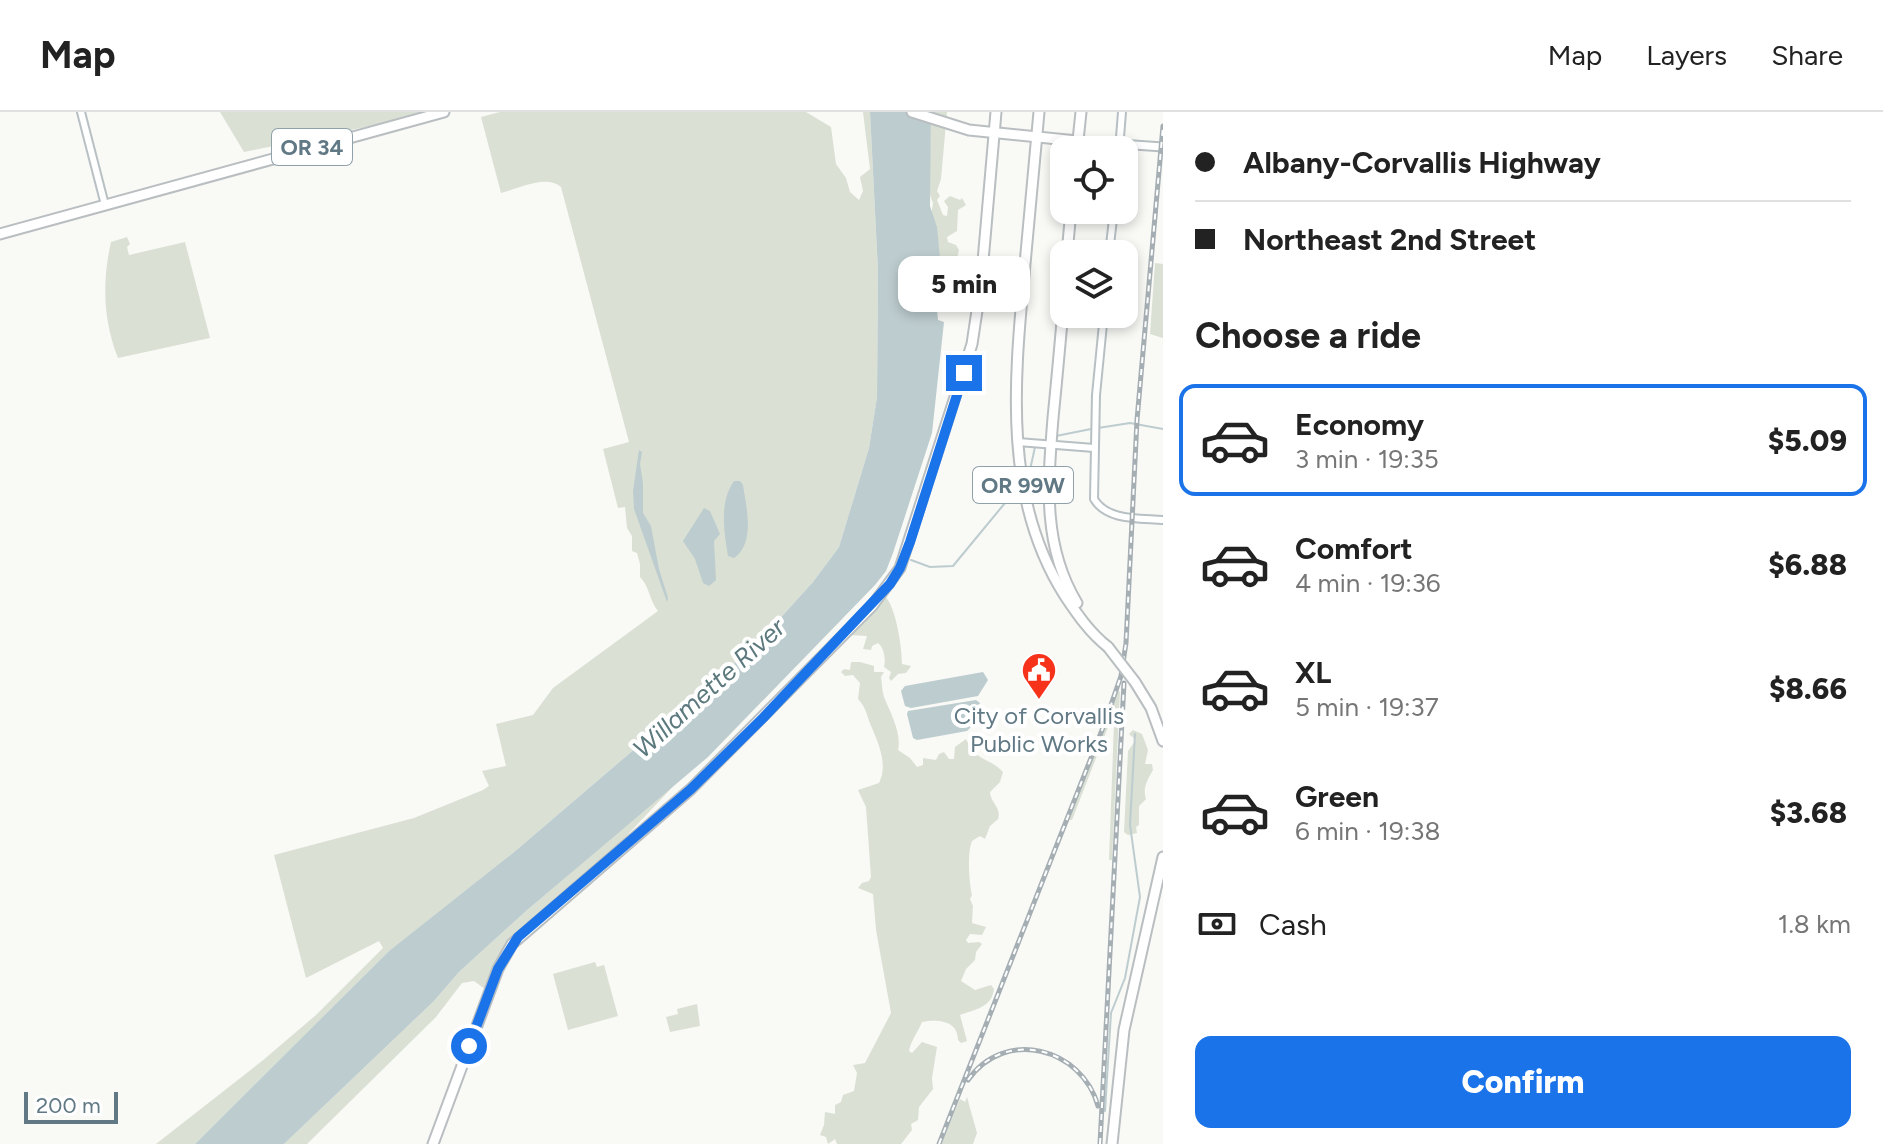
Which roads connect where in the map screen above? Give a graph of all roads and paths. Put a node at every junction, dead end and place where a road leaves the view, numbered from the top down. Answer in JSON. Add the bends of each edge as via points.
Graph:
{"nodes":[{"id":1,"x":81,"y":112,"type":"edge"},
{"id":2,"x":444,"y":112,"type":"edge"},
{"id":3,"x":912,"y":112,"type":"edge"},
{"id":4,"x":996,"y":112,"type":"edge"},
{"id":5,"x":1039,"y":112,"type":"edge"},
{"id":6,"x":1081,"y":112,"type":"edge"},
{"id":7,"x":1122,"y":112,"type":"edge"},
{"id":8,"x":994,"y":134,"type":"junction"},
{"id":9,"x":1078,"y":136,"type":"edge"},
{"id":10,"x":1120,"y":136,"type":"edge"},
{"id":11,"x":1036,"y":137,"type":"junction"},
{"id":12,"x":1050,"y":140,"type":"edge"},
{"id":13,"x":1138,"y":147,"type":"edge"},
{"id":14,"x":1163,"y":147,"type":"edge"},
{"id":15,"x":105,"y":205,"type":"junction"},
{"id":16,"x":0,"y":234,"type":"edge"},
{"id":17,"x":1061,"y":328,"type":"edge"},
{"id":18,"x":1103,"y":328,"type":"edge"},
{"id":19,"x":1017,"y":442,"type":"junction"},
{"id":20,"x":1051,"y":444,"type":"junction"},
{"id":21,"x":1094,"y":448,"type":"junction"},
{"id":22,"x":1163,"y":520,"type":"edge"},
{"id":23,"x":1108,"y":647,"type":"junction"},
{"id":24,"x":1163,"y":741,"type":"edge"},
{"id":25,"x":1163,"y":857,"type":"edge"},
{"id":26,"x":433,"y":1144,"type":"edge"},
{"id":27,"x":1112,"y":1144,"type":"edge"}],
"edges":[{"from":1,"to":15,"type":"street"},
{"from":2,"to":15,"type":"highway","number":"OR 34"},
{"from":3,"to":8,"type":"highway"},
{"from":4,"to":8,"type":"highway"},
{"from":5,"to":11,"type":"highway","number":"OR 99W"},
{"from":6,"to":9,"type":"highway"},
{"from":7,"to":10,"type":"street"},
{"from":8,"to":11,"type":"highway"},
{"from":8,"to":26,"type":"highway","via":[[978,311],[964,373],[896,576],[691,789],[512,944]]},
{"from":11,"to":12,"type":"highway"},
{"from":11,"to":19,"type":"highway","number":"OR 99W","via":[[1017,370]]},
{"from":13,"to":14,"type":"main road"},
{"from":15,"to":16,"type":"highway","number":"OR 34"},
{"from":17,"to":20,"type":"highway","number":"OR 99W"},
{"from":18,"to":21,"type":"street"},
{"from":19,"to":20,"type":"street"},
{"from":19,"to":23,"type":"highway","number":"OR 99W","via":[[1024,493],[1042,552],[1069,602]]},
{"from":20,"to":21,"type":"street"},
{"from":20,"to":23,"type":"highway","number":"OR 99W","via":[[1048,501],[1055,553],[1070,591]]},
{"from":21,"to":22,"type":"street","via":[[1093,494],[1099,507]]},
{"from":23,"to":24,"type":"highway","number":"OR 99W","bridge":true,"via":[[1151,708]]},
{"from":25,"to":27,"type":"highway","via":[[1124,1030]]}]}
